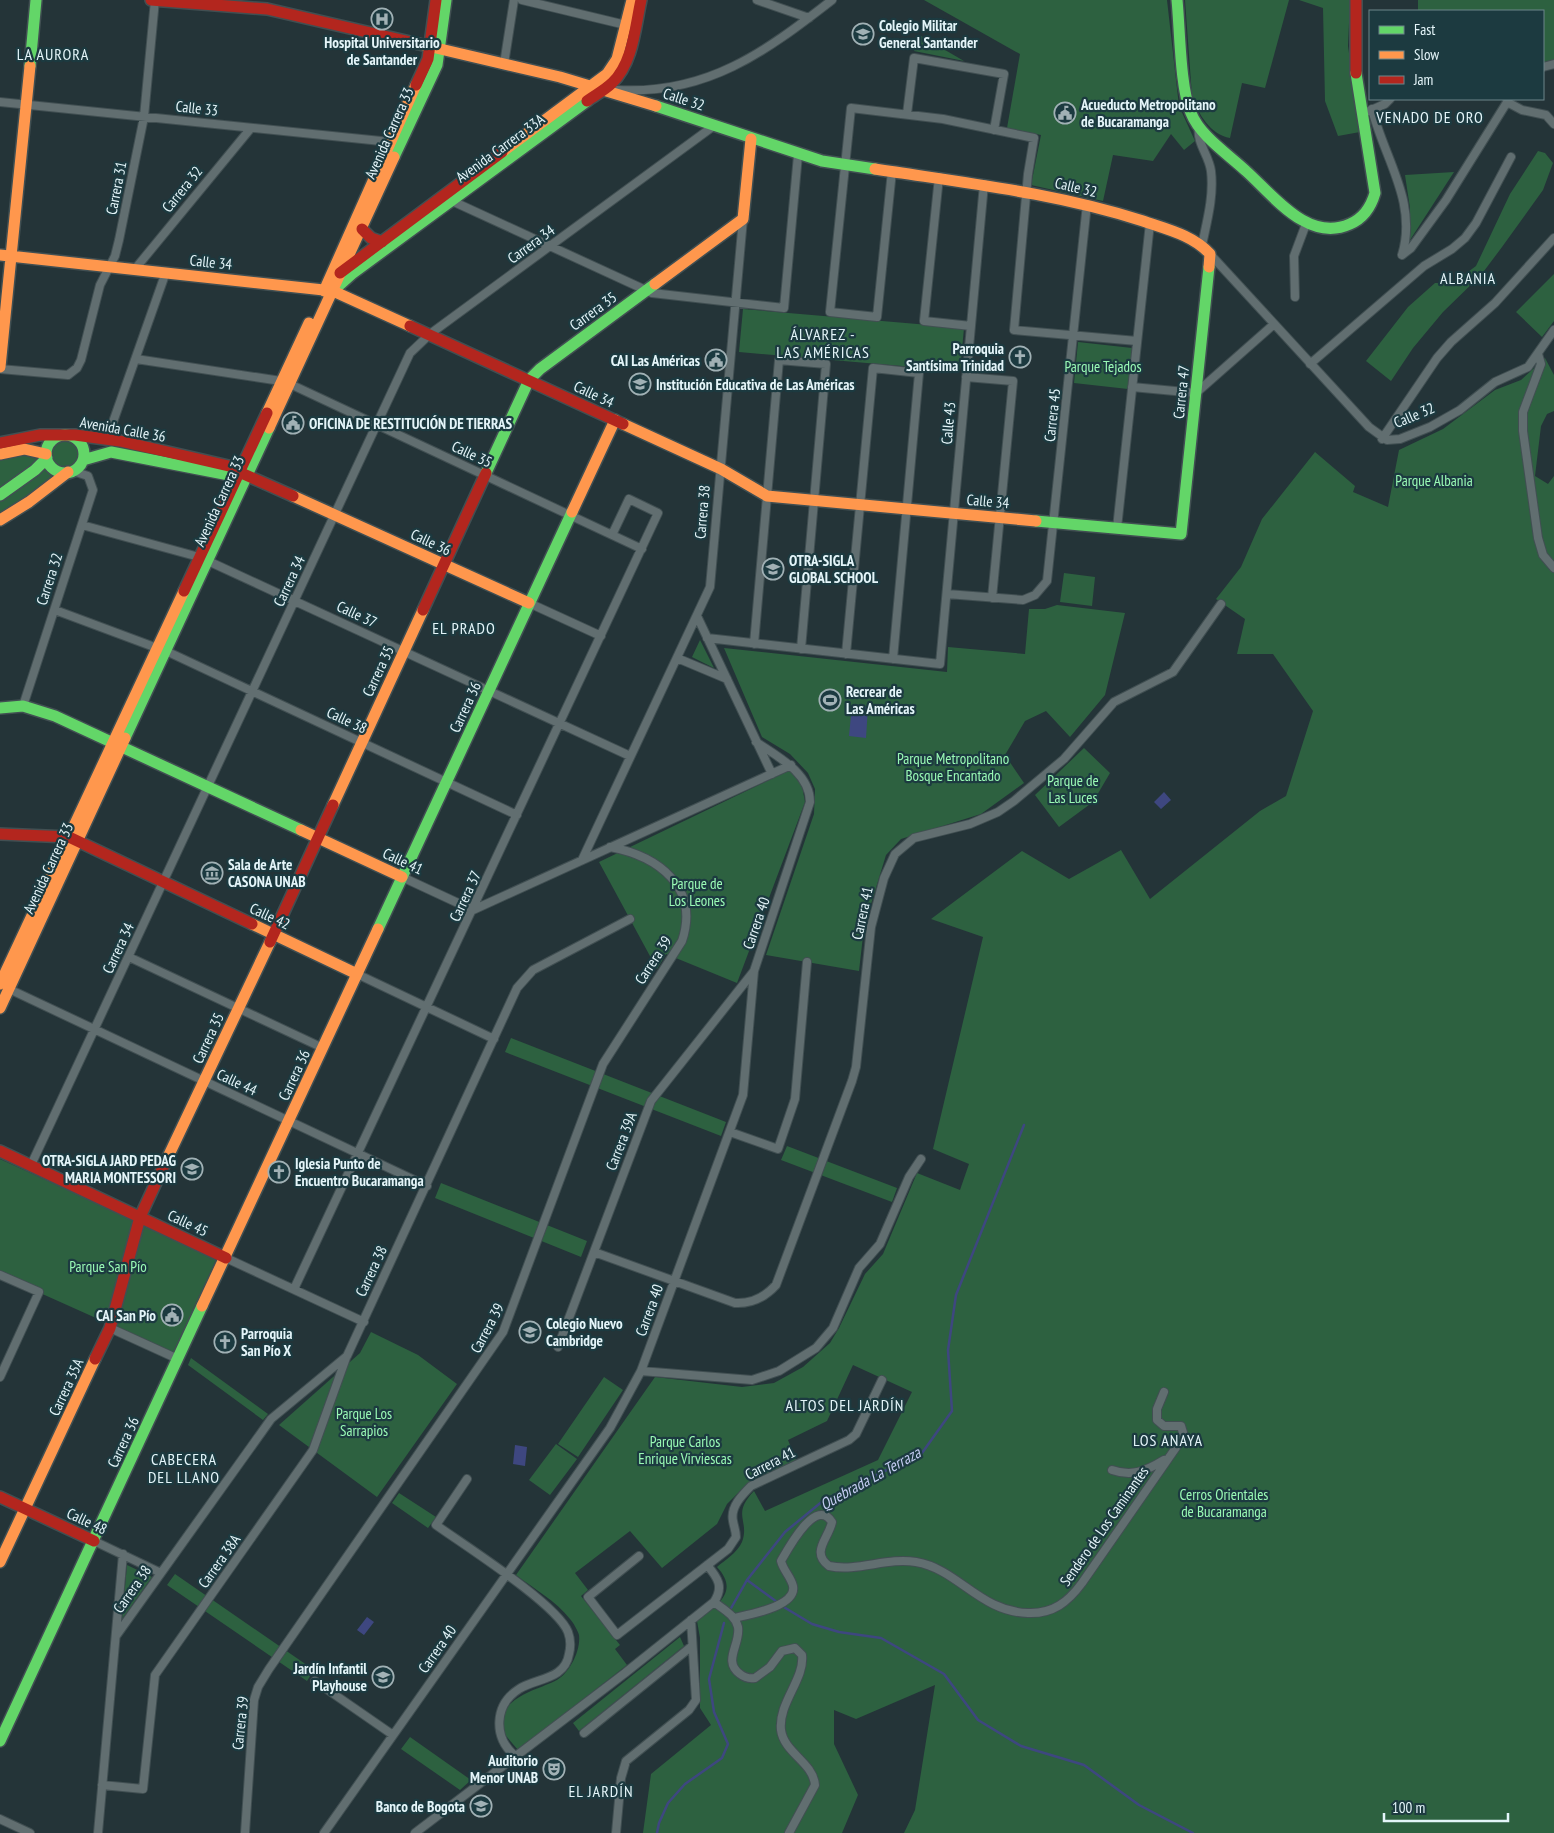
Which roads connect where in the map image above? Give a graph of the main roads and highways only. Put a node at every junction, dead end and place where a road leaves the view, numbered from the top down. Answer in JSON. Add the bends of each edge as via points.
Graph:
{"nodes":[{"id":1,"x":36,"y":0,"type":"edge"},
{"id":2,"x":154,"y":0,"type":"edge"},
{"id":3,"x":436,"y":0,"type":"edge"},
{"id":4,"x":446,"y":0,"type":"edge"},
{"id":5,"x":632,"y":0,"type":"edge"},
{"id":6,"x":641,"y":0,"type":"edge"},
{"id":7,"x":1177,"y":0,"type":"edge"},
{"id":8,"x":1356,"y":0,"type":"edge"},
{"id":9,"x":268,"y":5,"type":"edge"},
{"id":10,"x":630,"y":26,"type":"junction"},
{"id":11,"x":436,"y":49,"type":"junction"},
{"id":12,"x":560,"y":77,"type":"junction"},
{"id":13,"x":592,"y":86,"type":"junction"},
{"id":14,"x":605,"y":90,"type":"junction"},
{"id":15,"x":565,"y":106,"type":"junction"},
{"id":16,"x":751,"y":139,"type":"junction"},
{"id":17,"x":452,"y":196,"type":"junction"},
{"id":18,"x":743,"y":220,"type":"joint"},
{"id":19,"x":362,"y":229,"type":"junction"},
{"id":20,"x":382,"y":242,"type":"junction"},
{"id":21,"x":1210,"y":254,"type":"joint"},
{"id":22,"x":6,"y":256,"type":"edge"},
{"id":23,"x":344,"y":269,"type":"junction"},
{"id":24,"x":329,"y":290,"type":"junction"},
{"id":25,"x":0,"y":368,"type":"edge"},
{"id":26,"x":529,"y":380,"type":"junction"},
{"id":27,"x":614,"y":420,"type":"junction"},
{"id":28,"x":68,"y":435,"type":"junction"},
{"id":29,"x":0,"y":443,"type":"edge"},
{"id":30,"x":0,"y":454,"type":"edge"},
{"id":31,"x":46,"y":456,"type":"junction"},
{"id":32,"x":83,"y":460,"type":"junction"},
{"id":33,"x":71,"y":472,"type":"junction"},
{"id":34,"x":243,"y":473,"type":"junction"},
{"id":35,"x":0,"y":494,"type":"edge"},
{"id":36,"x":0,"y":520,"type":"edge"},
{"id":37,"x":1181,"y":534,"type":"joint"},
{"id":38,"x":444,"y":564,"type":"junction"},
{"id":39,"x":529,"y":603,"type":"junction"},
{"id":40,"x":0,"y":708,"type":"edge"},
{"id":41,"x":117,"y":744,"type":"junction"},
{"id":42,"x":0,"y":834,"type":"edge"},
{"id":43,"x":318,"y":838,"type":"junction"},
{"id":44,"x":73,"y":839,"type":"junction"},
{"id":45,"x":402,"y":877,"type":"junction"},
{"id":46,"x":273,"y":934,"type":"junction"},
{"id":47,"x":357,"y":974,"type":"junction"},
{"id":48,"x":4,"y":987,"type":"edge"},
{"id":49,"x":0,"y":1008,"type":"edge"},
{"id":50,"x":0,"y":1151,"type":"edge"},
{"id":51,"x":140,"y":1217,"type":"junction"},
{"id":52,"x":226,"y":1258,"type":"junction"},
{"id":53,"x":0,"y":1497,"type":"edge"},
{"id":54,"x":25,"y":1509,"type":"junction"},
{"id":55,"x":94,"y":1541,"type":"junction"},
{"id":56,"x":0,"y":1562,"type":"edge"},
{"id":57,"x":4,"y":1720,"type":"edge"},
{"id":58,"x":0,"y":1741,"type":"edge"}],
"edges":[{"from":1,"to":22,"type":"main road"},
{"from":2,"to":9,"type":"main road","name":"Calle 32"},
{"from":3,"to":11,"type":"main road","name":"Avenida Carrera 33"},
{"from":4,"to":11,"type":"main road","name":"Avenida Carrera 33"},
{"from":5,"to":10,"type":"main road","name":"Avenida Carrera 33A"},
{"from":6,"to":10,"type":"main road","name":"Avenida Carrera 33A"},
{"from":7,"to":8,"type":"main road","via":[[1186,97],[1191,114],[1199,126],[1306,224],[1327,229],[1348,226],[1362,218],[1374,203],[1374,180],[1355,67]]},
{"from":9,"to":11,"type":"main road","name":"Calle 32"},
{"from":10,"to":13,"type":"main road","name":"Avenida Carrera 33A","via":[[615,64]]},
{"from":10,"to":14,"type":"main road","name":"Avenida Carrera 33A","via":[[622,69]]},
{"from":11,"to":12,"type":"main road","name":"Calle 32"},
{"from":11,"to":19,"type":"main road","name":"Avenida Carrera 33","via":[[437,65]]},
{"from":11,"to":24,"type":"main road","name":"Avenida Carrera 33","via":[[391,142]]},
{"from":12,"to":13,"type":"main road","name":"Calle 32"},
{"from":12,"to":15,"type":"main road","via":[[569,90]]},
{"from":13,"to":14,"type":"main road","name":"Calle 32"},
{"from":13,"to":15,"type":"main road","name":"Avenida Carrera 33A"},
{"from":14,"to":16,"type":"main road","name":"Calle 32"},
{"from":14,"to":17,"type":"main road","name":"Avenida Carrera 33A"},
{"from":15,"to":17,"type":"main road","name":"Avenida Carrera 33A"},
{"from":16,"to":18,"type":"main road","name":"Carrera 38"},
{"from":16,"to":21,"type":"main road","name":"Calle 32","via":[[844,166],[984,184],[1087,204],[1150,223],[1202,245]]},
{"from":17,"to":20,"type":"main road","name":"Avenida Carrera 33A"},
{"from":17,"to":24,"type":"main road","name":"Avenida Carrera 33A"},
{"from":18,"to":26,"type":"main road","name":"Carrera 35"},
{"from":19,"to":20,"type":"main road","via":[[371,238]]},
{"from":19,"to":23,"type":"main road","name":"Avenida Carrera 33"},
{"from":20,"to":23,"type":"main road","name":"Avenida Carrera 33A"},
{"from":21,"to":37,"type":"main road","name":"Carrera 47"},
{"from":22,"to":24,"type":"main road","name":"Calle 34"},
{"from":22,"to":25,"type":"main road"},
{"from":23,"to":24,"type":"main road","name":"Avenida Carrera 33"},
{"from":24,"to":26,"type":"main road","name":"Calle 34"},
{"from":24,"to":34,"type":"main road","name":"Avenida Carrera 33"},
{"from":26,"to":27,"type":"main road","name":"Calle 34"},
{"from":26,"to":38,"type":"main road","name":"Carrera 35"},
{"from":27,"to":37,"type":"main road","name":"Calle 34","via":[[721,469],[767,496]]},
{"from":27,"to":39,"type":"main road","name":"Carrera 36"},
{"from":28,"to":29,"type":"main road","name":"Avenida Calle 36","via":[[46,434]]},
{"from":28,"to":31,"type":"main road","via":[[54,438],[48,445]]},
{"from":28,"to":32,"type":"main road","via":[[81,444]]},
{"from":28,"to":34,"type":"main road","name":"Avenida Calle 36","via":[[107,439],[233,466]]},
{"from":30,"to":31,"type":"main road","via":[[24,449]]},
{"from":31,"to":33,"type":"main road","via":[[52,467]]},
{"from":31,"to":35,"type":"main road","via":[[36,470]]},
{"from":32,"to":33,"type":"main road"},
{"from":32,"to":34,"type":"main road","name":"Avenida Calle 36","via":[[111,452],[229,476]]},
{"from":33,"to":36,"type":"main road"},
{"from":34,"to":38,"type":"main road","name":"Calle 36"},
{"from":34,"to":41,"type":"main road","name":"Avenida Carrera 33"},
{"from":38,"to":39,"type":"main road","name":"Calle 36"},
{"from":38,"to":43,"type":"main road","name":"Carrera 35"},
{"from":39,"to":45,"type":"main road","name":"Carrera 36"},
{"from":40,"to":41,"type":"main road","name":"Calle 41","via":[[23,706],[55,716]]},
{"from":41,"to":43,"type":"main road","name":"Calle 41"},
{"from":41,"to":44,"type":"main road","name":"Avenida Carrera 33"},
{"from":42,"to":44,"type":"main road","name":"Calle 42"},
{"from":43,"to":45,"type":"main road","name":"Calle 41"},
{"from":43,"to":46,"type":"main road","name":"Carrera 35"},
{"from":44,"to":46,"type":"main road","name":"Calle 42"},
{"from":44,"to":48,"type":"main road","name":"Avenida Carrera 33"},
{"from":45,"to":47,"type":"main road","name":"Carrera 36"},
{"from":46,"to":47,"type":"main road","name":"Calle 42"},
{"from":46,"to":51,"type":"main road","name":"Carrera 35"},
{"from":47,"to":52,"type":"main road","name":"Carrera 36"},
{"from":48,"to":49,"type":"main road","name":"Avenida Carrera 33"},
{"from":50,"to":51,"type":"main road","name":"Calle 45"},
{"from":51,"to":52,"type":"main road","name":"Calle 45"},
{"from":51,"to":54,"type":"main road","name":"Carrera 35A","via":[[110,1328]]},
{"from":52,"to":55,"type":"main road","name":"Carrera 36"},
{"from":53,"to":54,"type":"main road","name":"Calle 48"},
{"from":54,"to":55,"type":"main road","name":"Calle 48"},
{"from":54,"to":56,"type":"main road","name":"Carrera 35A"},
{"from":55,"to":57,"type":"main road","name":"Carrera 36"},
{"from":57,"to":58,"type":"main road","name":"Carrera 36"}]}
